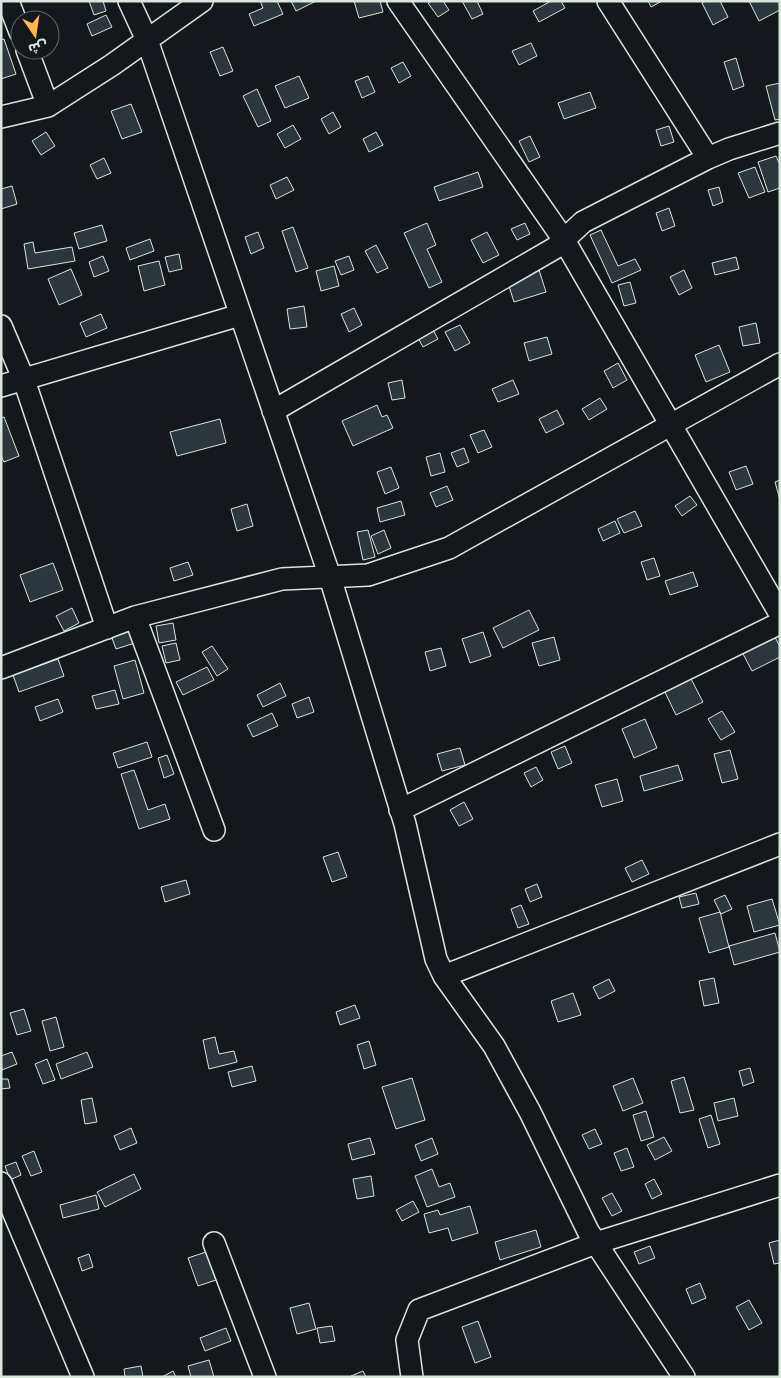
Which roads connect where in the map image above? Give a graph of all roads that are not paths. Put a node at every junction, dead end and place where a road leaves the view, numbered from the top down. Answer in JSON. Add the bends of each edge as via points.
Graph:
{"nodes":[{"id":1,"x":129,"y":1,"type":"edge"},
{"id":2,"x":202,"y":1,"type":"edge"},
{"id":3,"x":398,"y":1,"type":"edge"},
{"id":4,"x":608,"y":1,"type":"edge"},
{"id":5,"x":147,"y":40,"type":"junction"},
{"id":6,"x":31,"y":60,"type":"edge"},
{"id":7,"x":48,"y":106,"type":"junction"},
{"id":8,"x":1,"y":117,"type":"edge"},
{"id":9,"x":780,"y":133,"type":"edge"},
{"id":10,"x":708,"y":158,"type":"junction"},
{"id":11,"x":564,"y":240,"type":"junction"},
{"id":12,"x":240,"y":315,"type":"junction"},
{"id":13,"x":1,"y":326,"type":"edge"},
{"id":14,"x":780,"y":364,"type":"edge"},
{"id":15,"x":24,"y":380,"type":"junction"},
{"id":16,"x":1,"y":386,"type":"edge"},
{"id":17,"x":273,"y":411,"type":"junction"},
{"id":18,"x":670,"y":425,"type":"junction"},
{"id":19,"x":330,"y":577,"type":"junction"},
{"id":20,"x":780,"y":614,"type":"edge"},
{"id":21,"x":135,"y":617,"type":"junction"},
{"id":22,"x":780,"y":622,"type":"edge"},
{"id":23,"x":107,"y":628,"type":"junction"},
{"id":24,"x":1,"y":668,"type":"edge"},
{"id":25,"x":400,"y":810,"type":"junction"},
{"id":26,"x":214,"y":830,"type":"dead end"},
{"id":27,"x":780,"y":844,"type":"edge"},
{"id":28,"x":444,"y":976,"type":"junction"},
{"id":29,"x":1,"y":1183,"type":"edge"},
{"id":30,"x":780,"y":1184,"type":"edge"},
{"id":31,"x":214,"y":1243,"type":"dead end"},
{"id":32,"x":596,"y":1243,"type":"junction"},
{"id":33,"x":83,"y":1377,"type":"edge"},
{"id":34,"x":265,"y":1377,"type":"edge"},
{"id":35,"x":412,"y":1377,"type":"edge"},
{"id":36,"x":684,"y":1377,"type":"edge"}],
"edges":[{"from":1,"to":5,"type":"street"},
{"from":2,"to":5,"type":"street"},
{"from":3,"to":11,"type":"street"},
{"from":4,"to":10,"type":"street"},
{"from":5,"to":7,"type":"street"},
{"from":5,"to":12,"type":"street"},
{"from":6,"to":7,"type":"street"},
{"from":7,"to":8,"type":"street"},
{"from":9,"to":10,"type":"street"},
{"from":10,"to":11,"type":"street","via":[[583,222]]},
{"from":11,"to":17,"type":"street"},
{"from":11,"to":18,"type":"street"},
{"from":12,"to":15,"type":"street"},
{"from":12,"to":17,"type":"street"},
{"from":13,"to":15,"type":"street"},
{"from":14,"to":18,"type":"street"},
{"from":15,"to":16,"type":"street"},
{"from":15,"to":23,"type":"street"},
{"from":17,"to":19,"type":"street"},
{"from":18,"to":19,"type":"street","via":[[449,548],[368,575]]},
{"from":18,"to":20,"type":"street"},
{"from":19,"to":21,"type":"street","via":[[282,580]]},
{"from":19,"to":25,"type":"street"},
{"from":21,"to":23,"type":"street"},
{"from":21,"to":26,"type":"street"},
{"from":22,"to":25,"type":"street"},
{"from":23,"to":24,"type":"street"},
{"from":25,"to":28,"type":"street","via":[[436,959]]},
{"from":27,"to":28,"type":"street"},
{"from":28,"to":32,"type":"street","via":[[494,1046]]},
{"from":29,"to":33,"type":"street"},
{"from":30,"to":32,"type":"street"},
{"from":31,"to":34,"type":"street"},
{"from":32,"to":35,"type":"street","via":[[419,1310],[407,1340]]},
{"from":32,"to":36,"type":"street"}]}
